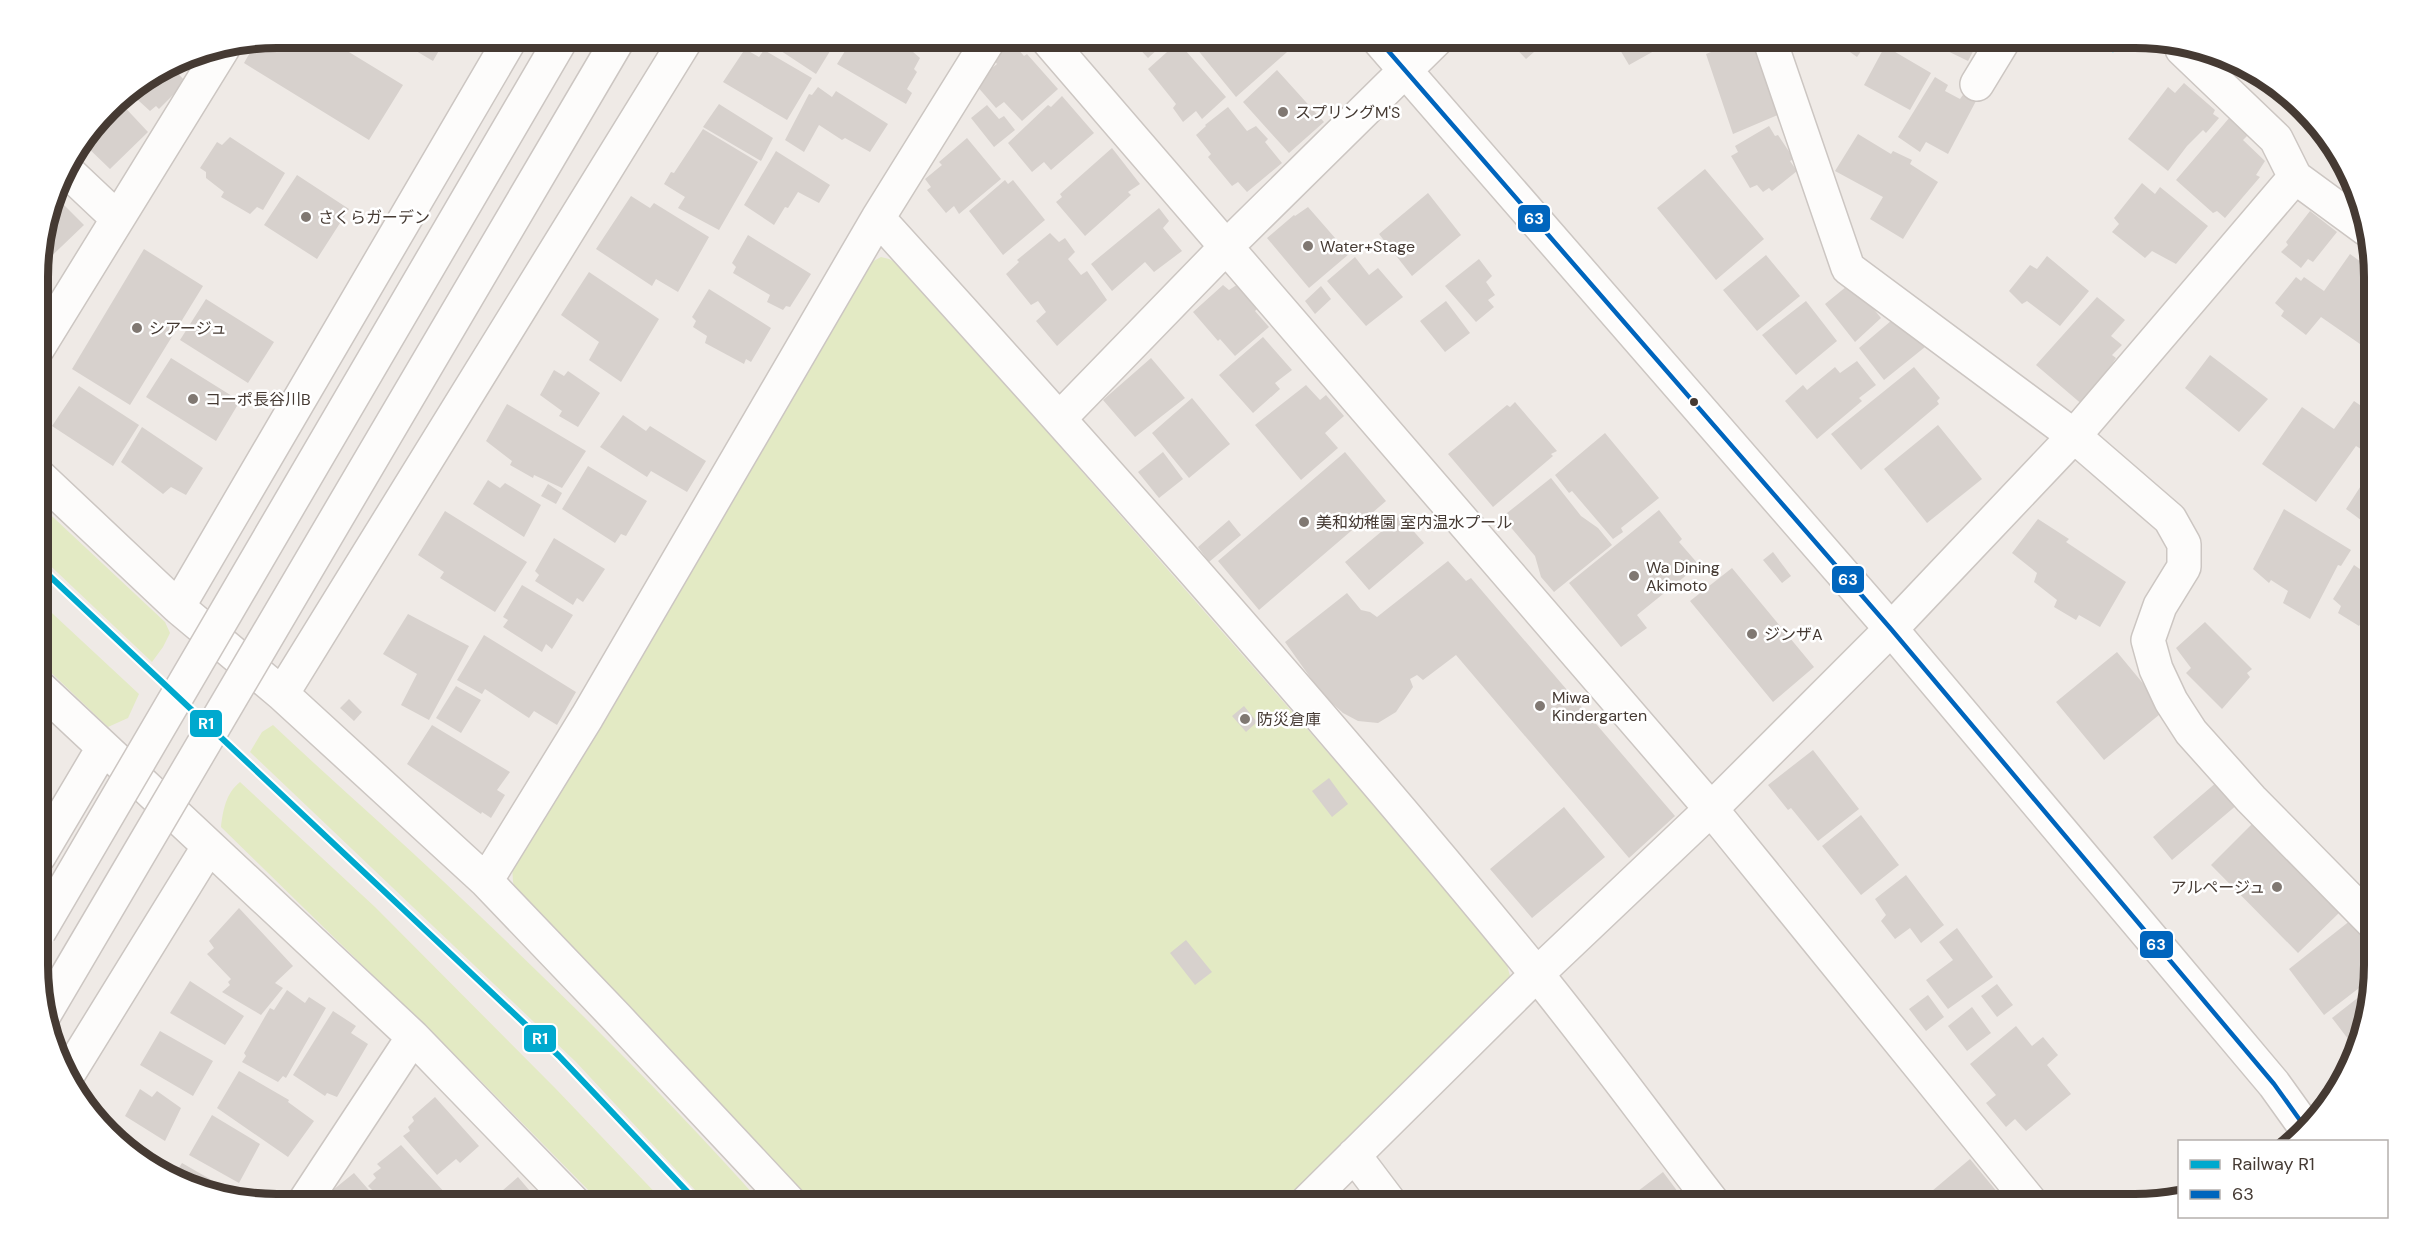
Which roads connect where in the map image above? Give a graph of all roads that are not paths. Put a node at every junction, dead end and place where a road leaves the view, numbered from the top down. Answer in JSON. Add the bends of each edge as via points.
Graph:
{"nodes":[{"id":1,"x":505,"y":48,"type":"edge"},
{"id":2,"x":556,"y":48,"type":"edge"},
{"id":3,"x":613,"y":48,"type":"edge"},
{"id":4,"x":681,"y":48,"type":"edge"},
{"id":5,"x":984,"y":48,"type":"edge"},
{"id":6,"x":1055,"y":48,"type":"edge"},
{"id":7,"x":1386,"y":48,"type":"edge"},
{"id":8,"x":1428,"y":48,"type":"edge"},
{"id":9,"x":1772,"y":48,"type":"edge"},
{"id":10,"x":1999,"y":48,"type":"edge"},
{"id":11,"x":2189,"y":54,"type":"edge"},
{"id":12,"x":218,"y":56,"type":"edge"},
{"id":13,"x":1405,"y":70,"type":"junction"},
{"id":14,"x":1977,"y":84,"type":"dead end"},
{"id":15,"x":72,"y":176,"type":"edge"},
{"id":16,"x":2295,"y":177,"type":"junction"},
{"id":17,"x":2355,"y":215,"type":"edge"},
{"id":18,"x":117,"y":218,"type":"junction"},
{"id":19,"x":878,"y":218,"type":"junction"},
{"id":20,"x":1226,"y":247,"type":"junction"},
{"id":21,"x":48,"y":332,"type":"edge"},
{"id":22,"x":1060,"y":418,"type":"junction"},
{"id":23,"x":2074,"y":436,"type":"junction"},
{"id":24,"x":48,"y":484,"type":"edge"},
{"id":25,"x":178,"y":607,"type":"junction"},
{"id":26,"x":1891,"y":629,"type":"junction"},
{"id":27,"x":282,"y":694,"type":"junction"},
{"id":28,"x":48,"y":696,"type":"edge"},
{"id":29,"x":103,"y":748,"type":"junction"},
{"id":30,"x":1712,"y":808,"type":"junction"},
{"id":31,"x":48,"y":841,"type":"edge"},
{"id":32,"x":209,"y":846,"type":"junction"},
{"id":33,"x":486,"y":881,"type":"junction"},
{"id":34,"x":2364,"y":914,"type":"edge"},
{"id":35,"x":48,"y":917,"type":"edge"},
{"id":36,"x":1537,"y":974,"type":"junction"},
{"id":37,"x":51,"y":1003,"type":"edge"},
{"id":38,"x":413,"y":1037,"type":"junction"},
{"id":39,"x":73,"y":1067,"type":"edge"},
{"id":40,"x":2301,"y":1122,"type":"edge"},
{"id":41,"x":1354,"y":1155,"type":"junction"},
{"id":42,"x":310,"y":1194,"type":"edge"},
{"id":43,"x":565,"y":1194,"type":"edge"},
{"id":44,"x":782,"y":1194,"type":"edge"},
{"id":45,"x":1315,"y":1194,"type":"edge"},
{"id":46,"x":1383,"y":1194,"type":"edge"},
{"id":47,"x":1706,"y":1194,"type":"edge"},
{"id":48,"x":2024,"y":1194,"type":"edge"}],
"edges":[{"from":1,"to":25,"type":"street"},
{"from":2,"to":35,"type":"street","bridge":true},
{"from":3,"to":37,"type":"street","bridge":true},
{"from":4,"to":27,"type":"street"},
{"from":5,"to":19,"type":"street"},
{"from":6,"to":20,"type":"street"},
{"from":7,"to":13,"type":"street"},
{"from":8,"to":13,"type":"street"},
{"from":9,"to":23,"type":"street","via":[[1848,268]]},
{"from":10,"to":14,"type":"street"},
{"from":11,"to":16,"type":"street","via":[[2276,139]]},
{"from":12,"to":18,"type":"street"},
{"from":13,"to":20,"type":"street"},
{"from":13,"to":26,"type":"street"},
{"from":15,"to":18,"type":"street"},
{"from":16,"to":17,"type":"street"},
{"from":16,"to":23,"type":"street"},
{"from":18,"to":21,"type":"street"},
{"from":19,"to":22,"type":"street"},
{"from":19,"to":33,"type":"street","via":[[587,717]]},
{"from":20,"to":22,"type":"street"},
{"from":20,"to":30,"type":"street"},
{"from":22,"to":36,"type":"street","via":[[1217,596]]},
{"from":23,"to":26,"type":"street"},
{"from":23,"to":34,"type":"street","via":[[2170,519],[2184,544],[2184,567],[2160,606],[2148,640],[2171,700],[2192,732],[2251,799]]},
{"from":24,"to":25,"type":"street"},
{"from":25,"to":27,"type":"street"},
{"from":26,"to":30,"type":"street"},
{"from":26,"to":40,"type":"street","via":[[2274,1084]]},
{"from":27,"to":33,"type":"street"},
{"from":28,"to":29,"type":"street"},
{"from":29,"to":31,"type":"street"},
{"from":29,"to":32,"type":"street"},
{"from":30,"to":36,"type":"street"},
{"from":30,"to":48,"type":"street"},
{"from":32,"to":38,"type":"street"},
{"from":32,"to":39,"type":"street"},
{"from":33,"to":44,"type":"street"},
{"from":36,"to":41,"type":"street"},
{"from":36,"to":47,"type":"street"},
{"from":38,"to":42,"type":"street"},
{"from":38,"to":43,"type":"street"},
{"from":41,"to":45,"type":"street"},
{"from":41,"to":46,"type":"street"}]}
